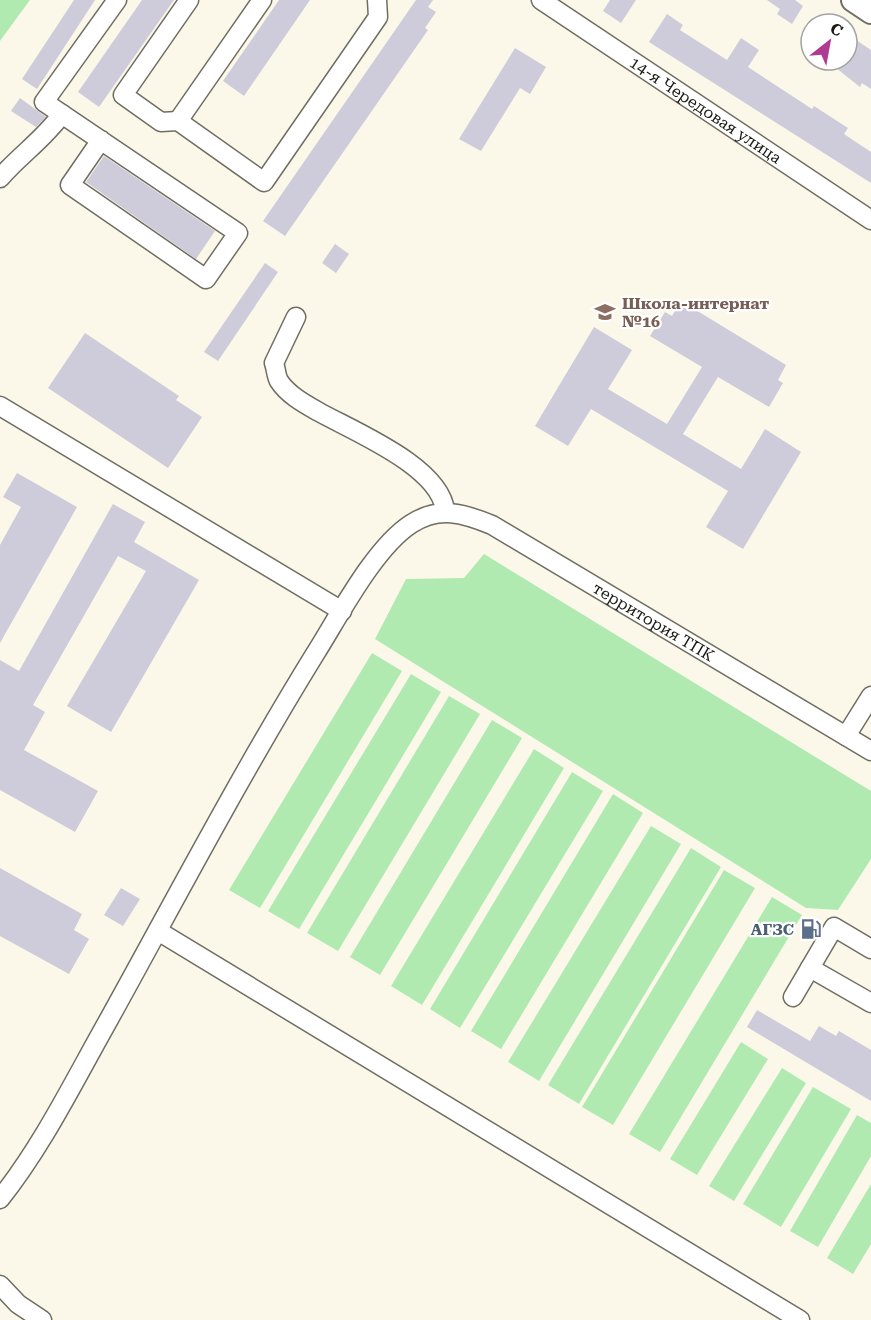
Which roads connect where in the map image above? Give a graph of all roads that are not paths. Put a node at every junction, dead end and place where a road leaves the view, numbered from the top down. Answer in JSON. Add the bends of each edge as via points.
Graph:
{"nodes":[{"id":1,"x":117,"y":0,"type":"edge"},
{"id":2,"x":189,"y":0,"type":"edge"},
{"id":3,"x":262,"y":0,"type":"edge"},
{"id":4,"x":377,"y":0,"type":"edge"},
{"id":5,"x":541,"y":0,"type":"edge"},
{"id":6,"x":853,"y":0,"type":"edge"},
{"id":7,"x":871,"y":12,"type":"edge"},
{"id":8,"x":62,"y":114,"type":"junction"},
{"id":9,"x":178,"y":122,"type":"junction"},
{"id":10,"x":101,"y":140,"type":"junction"},
{"id":11,"x":0,"y":178,"type":"edge"},
{"id":12,"x":871,"y":220,"type":"edge"},
{"id":13,"x":296,"y":317,"type":"dead end"},
{"id":14,"x":0,"y":406,"type":"edge"},
{"id":15,"x":438,"y":512,"type":"junction"},
{"id":16,"x":342,"y":611,"type":"junction"},
{"id":17,"x":869,"y":702,"type":"edge"},
{"id":18,"x":846,"y":736,"type":"junction"},
{"id":19,"x":871,"y":751,"type":"edge"},
{"id":20,"x":158,"y":931,"type":"junction"},
{"id":21,"x":871,"y":950,"type":"edge"},
{"id":22,"x":810,"y":968,"type":"junction"},
{"id":23,"x":793,"y":997,"type":"dead end"},
{"id":24,"x":871,"y":1003,"type":"edge"},
{"id":25,"x":6,"y":1180,"type":"edge"},
{"id":26,"x":0,"y":1199,"type":"edge"},
{"id":27,"x":0,"y":1285,"type":"edge"},
{"id":28,"x":42,"y":1320,"type":"edge"},
{"id":29,"x":800,"y":1320,"type":"edge"}],
"edges":[{"from":1,"to":8,"type":"street","via":[[44,102]]},
{"from":2,"to":9,"type":"street","via":[[123,95],[161,122]]},
{"from":3,"to":9,"type":"street"},
{"from":4,"to":9,"type":"street","via":[[378,17],[264,182]]},
{"from":5,"to":12,"type":"street","name":"14-я Чередовая улица"},
{"from":6,"to":7,"type":"main road"},
{"from":8,"to":10,"type":"street"},
{"from":8,"to":11,"type":"street","via":[[45,137],[20,155]]},
{"from":10,"to":10,"type":"street","via":[[238,233],[206,279],[70,185]]},
{"from":13,"to":15,"type":"street","via":[[274,363],[279,380],[297,399],[418,468],[435,485],[444,502]]},
{"from":14,"to":16,"type":"street"},
{"from":15,"to":16,"type":"street","via":[[410,524],[387,544]]},
{"from":15,"to":18,"type":"street","name":"территория ТПК","via":[[465,514],[492,525]]},
{"from":16,"to":20,"type":"street","via":[[265,735]]},
{"from":17,"to":18,"type":"street"},
{"from":18,"to":19,"type":"street","name":"территория ТПК"},
{"from":20,"to":25,"type":"street"},
{"from":20,"to":29,"type":"street"},
{"from":21,"to":22,"type":"street","via":[[834,927]]},
{"from":22,"to":23,"type":"street"},
{"from":22,"to":24,"type":"street"},
{"from":25,"to":26,"type":"street"},
{"from":27,"to":28,"type":"street","via":[[18,1304]]}]}
